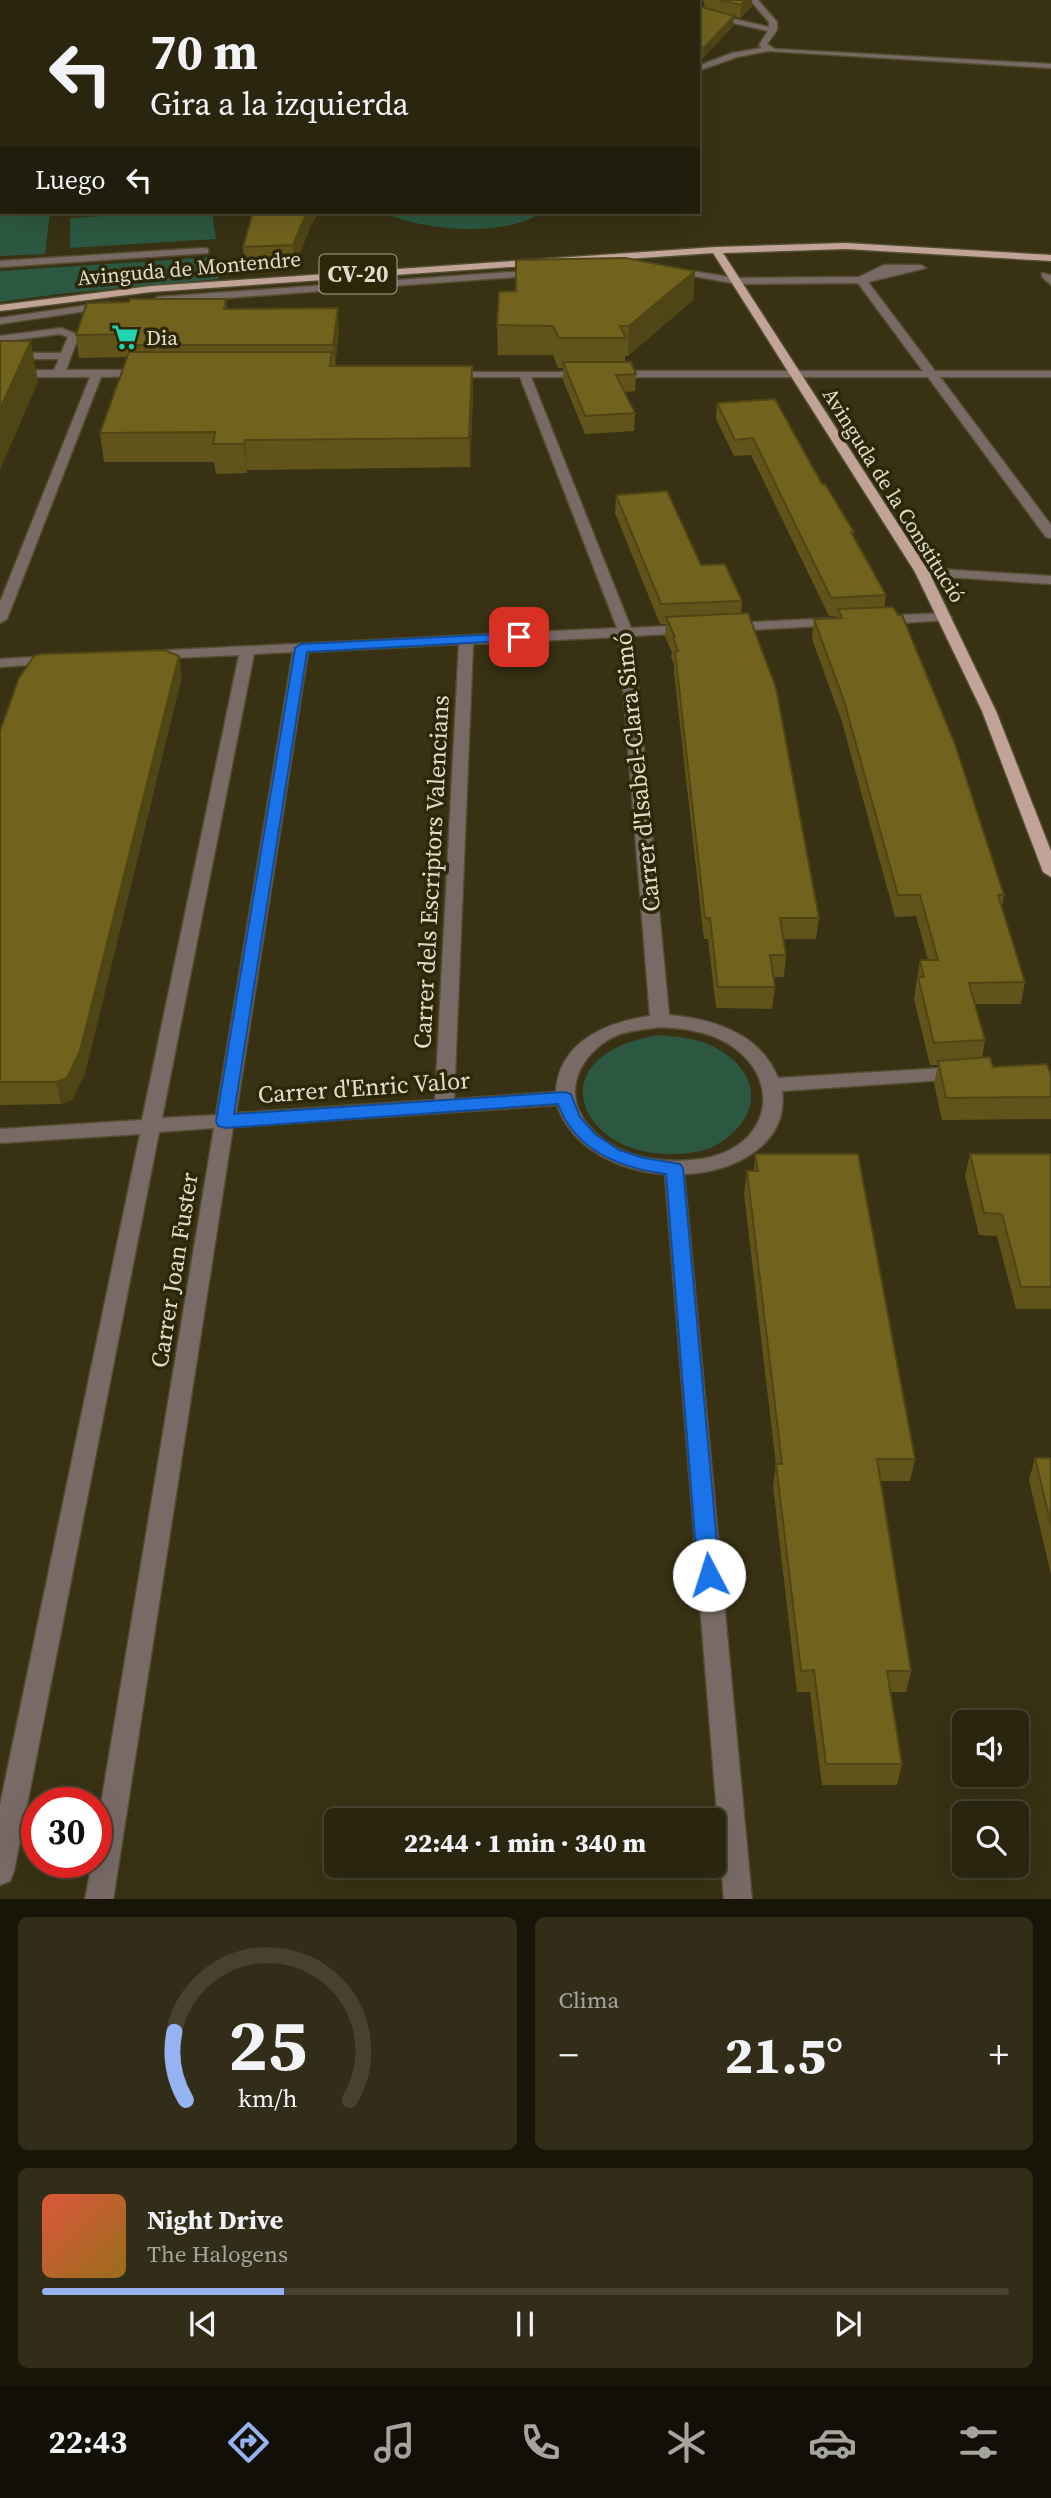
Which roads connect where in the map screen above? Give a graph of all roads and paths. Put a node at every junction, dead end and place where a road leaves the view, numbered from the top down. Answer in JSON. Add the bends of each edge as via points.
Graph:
{"nodes":[{"id":1,"x":754,"y":0,"type":"edge"},
{"id":2,"x":700,"y":13,"type":"edge"},
{"id":3,"x":773,"y":30,"type":"junction"},
{"id":4,"x":767,"y":49,"type":"junction"},
{"id":5,"x":1051,"y":66,"type":"edge"},
{"id":6,"x":700,"y":68,"type":"edge"},
{"id":7,"x":716,"y":250,"type":"junction"},
{"id":8,"x":204,"y":251,"type":"dead end"},
{"id":9,"x":1051,"y":258,"type":"edge"},
{"id":10,"x":0,"y":264,"type":"edge"},
{"id":11,"x":737,"y":281,"type":"junction"},
{"id":12,"x":210,"y":297,"type":"junction"},
{"id":13,"x":0,"y":308,"type":"edge"},
{"id":14,"x":76,"y":309,"type":"junction"},
{"id":15,"x":156,"y":312,"type":"edge"},
{"id":16,"x":117,"y":316,"type":"edge"},
{"id":17,"x":0,"y":321,"type":"edge"},
{"id":18,"x":78,"y":325,"type":"edge"},
{"id":19,"x":68,"y":333,"type":"junction"},
{"id":20,"x":0,"y":339,"type":"edge"},
{"id":21,"x":0,"y":356,"type":"edge"},
{"id":22,"x":66,"y":356,"type":"junction"},
{"id":23,"x":59,"y":373,"type":"junction"},
{"id":24,"x":97,"y":373,"type":"junction"},
{"id":25,"x":152,"y":373,"type":"edge"},
{"id":26,"x":441,"y":373,"type":"edge"},
{"id":27,"x":0,"y":374,"type":"edge"},
{"id":28,"x":524,"y":374,"type":"junction"},
{"id":29,"x":795,"y":374,"type":"junction"},
{"id":30,"x":1051,"y":374,"type":"edge"},
{"id":31,"x":932,"y":375,"type":"junction"},
{"id":32,"x":1051,"y":534,"type":"edge"},
{"id":33,"x":922,"y":572,"type":"junction"},
{"id":34,"x":1051,"y":580,"type":"edge"},
{"id":35,"x":945,"y":617,"type":"junction"},
{"id":36,"x":0,"y":620,"type":"edge"},
{"id":37,"x":626,"y":632,"type":"junction"},
{"id":38,"x":466,"y":640,"type":"junction"},
{"id":39,"x":301,"y":648,"type":"junction"},
{"id":40,"x":247,"y":650,"type":"junction"},
{"id":41,"x":137,"y":656,"type":"edge"},
{"id":42,"x":69,"y":659,"type":"edge"},
{"id":43,"x":0,"y":663,"type":"edge"},
{"id":44,"x":1051,"y":872,"type":"edge"},
{"id":45,"x":660,"y":1021,"type":"junction"},
{"id":46,"x":982,"y":1071,"type":"edge"},
{"id":47,"x":774,"y":1085,"type":"junction"},
{"id":48,"x":565,"y":1098,"type":"junction"},
{"id":49,"x":444,"y":1106,"type":"junction"},
{"id":50,"x":225,"y":1121,"type":"junction"},
{"id":51,"x":151,"y":1126,"type":"junction"},
{"id":52,"x":0,"y":1136,"type":"edge"},
{"id":53,"x":674,"y":1168,"type":"junction"},
{"id":54,"x":0,"y":1871,"type":"edge"},
{"id":55,"x":99,"y":1899,"type":"edge"},
{"id":56,"x":738,"y":1899,"type":"edge"}],
"edges":[{"from":1,"to":3,"type":"street","via":[[773,22]]},
{"from":2,"to":3,"type":"street"},
{"from":3,"to":4,"type":"street","via":[[763,45]]},
{"from":4,"to":5,"type":"street"},
{"from":4,"to":6,"type":"street"},
{"from":7,"to":9,"type":"main road","number":"CV-20","via":[[846,246]]},
{"from":7,"to":11,"type":"main road","name":"Avinguda de la Constitució"},
{"from":7,"to":13,"type":"main road","name":"Avinguda de Montendre","number":"CV-20","via":[[151,289]]},
{"from":8,"to":10,"type":"street"},
{"from":11,"to":12,"type":"street","name":"Avinguda de Montendre","via":[[620,267]]},
{"from":11,"to":29,"type":"main road","name":"Avinguda de la Constitució"},
{"from":11,"to":31,"type":"street","via":[[861,280]]},
{"from":12,"to":14,"type":"street","name":"Avinguda de Montendre"},
{"from":12,"to":15,"type":"street","via":[[208,307]]},
{"from":14,"to":16,"type":"street","via":[[78,320]]},
{"from":14,"to":17,"type":"street","name":"Avinguda de Montendre"},
{"from":18,"to":19,"type":"street"},
{"from":19,"to":20,"type":"street"},
{"from":19,"to":22,"type":"street","via":[[74,335]]},
{"from":21,"to":22,"type":"street"},
{"from":22,"to":23,"type":"street"},
{"from":23,"to":24,"type":"street"},
{"from":23,"to":27,"type":"street"},
{"from":24,"to":25,"type":"street"},
{"from":24,"to":36,"type":"street"},
{"from":26,"to":28,"type":"street"},
{"from":28,"to":29,"type":"street"},
{"from":28,"to":37,"type":"street","name":"Carrer d'Isabel-Clara Simó"},
{"from":29,"to":31,"type":"street","name":"Avinguda de la Constitució"},
{"from":29,"to":33,"type":"main road","name":"Avinguda de la Constitució"},
{"from":30,"to":31,"type":"street","name":"Avinguda de la Constitució"},
{"from":31,"to":32,"type":"street"},
{"from":33,"to":34,"type":"street"},
{"from":33,"to":35,"type":"main road","name":"Avinguda de la Constitució"},
{"from":35,"to":37,"type":"street"},
{"from":35,"to":44,"type":"main road","name":"Avinguda de la Constitució","via":[[989,711]]},
{"from":37,"to":38,"type":"street"},
{"from":37,"to":45,"type":"street","name":"Carrer d'Isabel-Clara Simó"},
{"from":38,"to":39,"type":"street"},
{"from":38,"to":49,"type":"street","name":"Carrer dels Escriptors Valencians"},
{"from":39,"to":40,"type":"street"},
{"from":39,"to":50,"type":"street","name":"Carrer Joan Fuster"},
{"from":40,"to":41,"type":"street"},
{"from":40,"to":51,"type":"street","name":"Carrer Joan Fuster"},
{"from":42,"to":43,"type":"street"},
{"from":45,"to":47,"type":"street","via":[[691,1023],[720,1032],[763,1064]]},
{"from":45,"to":48,"type":"street","via":[[629,1025],[600,1036],[579,1053],[566,1074]]},
{"from":46,"to":47,"type":"street"},
{"from":47,"to":53,"type":"street","via":[[774,1110],[763,1133],[741,1152],[710,1164]]},
{"from":48,"to":49,"type":"street","name":"Carrer d'Enric Valor"},
{"from":48,"to":53,"type":"street","via":[[572,1119],[589,1139],[642,1165]]},
{"from":49,"to":50,"type":"street","name":"Carrer d'Enric Valor"},
{"from":50,"to":51,"type":"street","name":"Carrer d'Enric Valor"},
{"from":50,"to":55,"type":"street","name":"Carrer Joan Fuster"},
{"from":51,"to":52,"type":"street","name":"Carrer d'Enric Valor"},
{"from":51,"to":54,"type":"street","name":"Carrer Joan Fuster"},
{"from":53,"to":56,"type":"street"}]}
